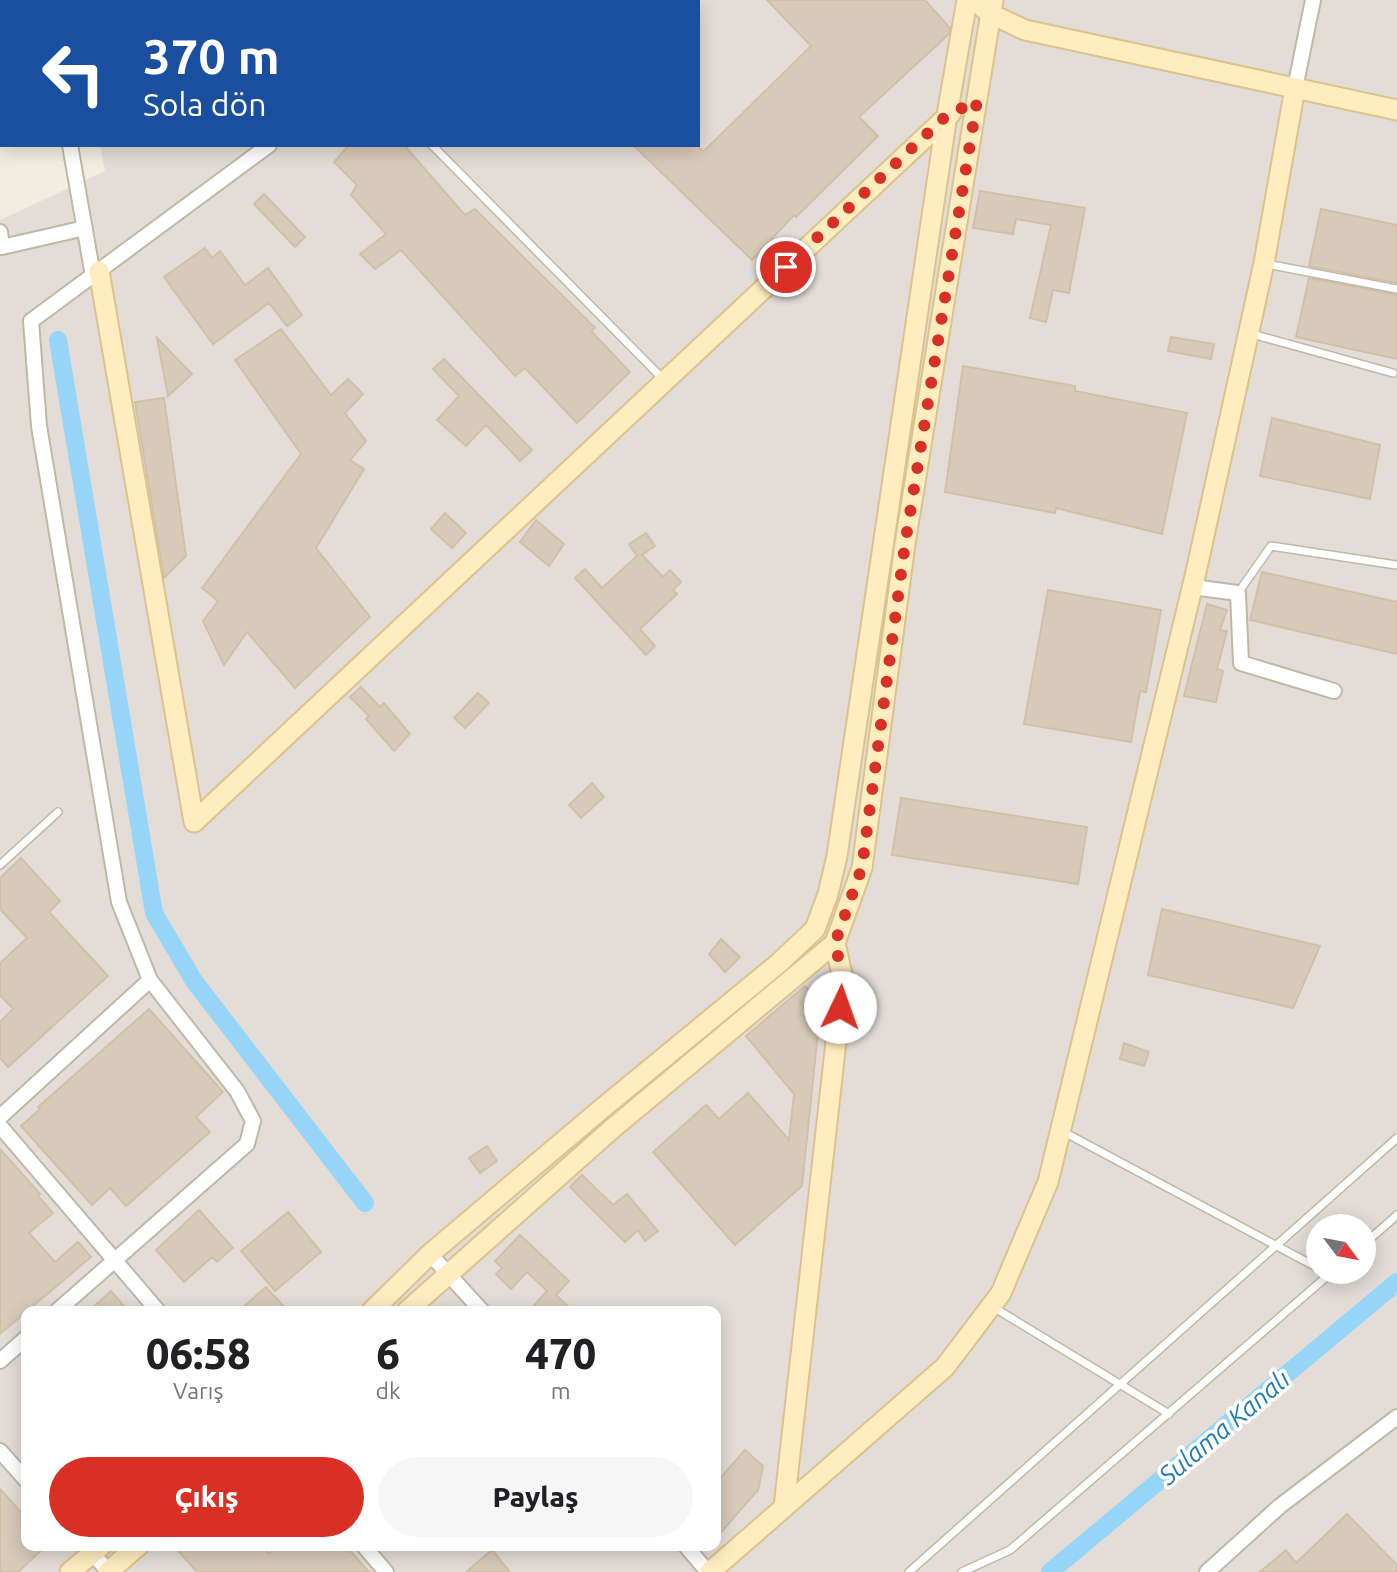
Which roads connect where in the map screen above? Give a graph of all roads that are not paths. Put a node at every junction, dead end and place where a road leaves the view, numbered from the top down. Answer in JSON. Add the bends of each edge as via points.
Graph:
{"nodes":[{"id":1,"x":967,"y":0,"type":"edge"},
{"id":2,"x":974,"y":0,"type":"edge"},
{"id":3,"x":1313,"y":0,"type":"edge"},
{"id":4,"x":992,"y":7,"type":"edge"},
{"id":5,"x":1296,"y":88,"type":"junction"},
{"id":6,"x":977,"y":101,"type":"junction"},
{"id":7,"x":1397,"y":110,"type":"edge"},
{"id":8,"x":947,"y":115,"type":"junction"},
{"id":9,"x":71,"y":147,"type":"edge"},
{"id":10,"x":267,"y":147,"type":"edge"},
{"id":11,"x":434,"y":147,"type":"edge"},
{"id":12,"x":85,"y":228,"type":"junction"},
{"id":13,"x":0,"y":232,"type":"edge"},
{"id":14,"x":1264,"y":263,"type":"junction"},
{"id":15,"x":96,"y":273,"type":"junction"},
{"id":16,"x":1397,"y":289,"type":"edge"},
{"id":17,"x":1249,"y":334,"type":"junction"},
{"id":18,"x":1393,"y":373,"type":"dead end"},
{"id":19,"x":665,"y":381,"type":"junction"},
{"id":20,"x":1396,"y":565,"type":"edge"},
{"id":21,"x":1192,"y":587,"type":"junction"},
{"id":22,"x":1238,"y":593,"type":"junction"},
{"id":23,"x":1334,"y":691,"type":"dead end"},
{"id":24,"x":58,"y":812,"type":"dead end"},
{"id":25,"x":0,"y":865,"type":"edge"},
{"id":26,"x":835,"y":943,"type":"junction"},
{"id":27,"x":150,"y":980,"type":"junction"},
{"id":28,"x":0,"y":1117,"type":"edge"},
{"id":29,"x":0,"y":1126,"type":"edge"},
{"id":30,"x":1061,"y":1131,"type":"junction"},
{"id":31,"x":1397,"y":1138,"type":"edge"},
{"id":32,"x":1397,"y":1215,"type":"edge"},
{"id":33,"x":1376,"y":1234,"type":"edge"},
{"id":34,"x":1275,"y":1245,"type":"junction"},
{"id":35,"x":430,"y":1254,"type":"junction"},
{"id":36,"x":114,"y":1261,"type":"junction"},
{"id":37,"x":1306,"y":1262,"type":"edge"},
{"id":38,"x":449,"y":1272,"type":"junction"},
{"id":39,"x":1317,"y":1284,"type":"edge"},
{"id":40,"x":63,"y":1306,"type":"edge"},
{"id":41,"x":154,"y":1306,"type":"edge"},
{"id":42,"x":377,"y":1306,"type":"edge"},
{"id":43,"x":412,"y":1306,"type":"edge"},
{"id":44,"x":478,"y":1306,"type":"edge"},
{"id":45,"x":991,"y":1306,"type":"junction"},
{"id":46,"x":21,"y":1342,"type":"edge"},
{"id":47,"x":0,"y":1360,"type":"edge"},
{"id":48,"x":1119,"y":1383,"type":"junction"},
{"id":49,"x":1169,"y":1414,"type":"junction"},
{"id":50,"x":1397,"y":1417,"type":"edge"},
{"id":51,"x":0,"y":1451,"type":"edge"},
{"id":52,"x":21,"y":1474,"type":"edge"},
{"id":53,"x":784,"y":1507,"type":"junction"},
{"id":54,"x":90,"y":1551,"type":"edge"},
{"id":55,"x":95,"y":1551,"type":"edge"},
{"id":56,"x":132,"y":1551,"type":"edge"},
{"id":57,"x":368,"y":1551,"type":"edge"},
{"id":58,"x":690,"y":1551,"type":"edge"},
{"id":59,"x":70,"y":1572,"type":"edge"},
{"id":60,"x":108,"y":1572,"type":"edge"},
{"id":61,"x":386,"y":1572,"type":"edge"},
{"id":62,"x":709,"y":1572,"type":"edge"},
{"id":63,"x":909,"y":1572,"type":"edge"},
{"id":64,"x":962,"y":1572,"type":"edge"},
{"id":65,"x":1208,"y":1572,"type":"edge"}],
"edges":[{"from":1,"to":8,"type":"street"},
{"from":2,"to":4,"type":"street"},
{"from":3,"to":5,"type":"street"},
{"from":4,"to":5,"type":"street","via":[[1025,30]]},
{"from":4,"to":6,"type":"street"},
{"from":5,"to":7,"type":"street"},
{"from":5,"to":14,"type":"street"},
{"from":6,"to":8,"type":"street"},
{"from":6,"to":26,"type":"street","via":[[905,544],[862,867]]},
{"from":8,"to":19,"type":"street"},
{"from":8,"to":35,"type":"street","via":[[837,856],[815,929]]},
{"from":9,"to":12,"type":"street"},
{"from":10,"to":15,"type":"street"},
{"from":11,"to":19,"type":"lane"},
{"from":12,"to":13,"type":"street","via":[[2,247]]},
{"from":12,"to":15,"type":"street"},
{"from":14,"to":16,"type":"lane"},
{"from":14,"to":17,"type":"street"},
{"from":15,"to":19,"type":"street","via":[[194,822]]},
{"from":15,"to":27,"type":"street","via":[[31,321],[39,426],[119,902]]},
{"from":17,"to":18,"type":"lane"},
{"from":17,"to":21,"type":"street"},
{"from":20,"to":22,"type":"lane","via":[[1270,545]]},
{"from":21,"to":22,"type":"street"},
{"from":21,"to":30,"type":"street"},
{"from":22,"to":23,"type":"street","via":[[1241,663]]},
{"from":24,"to":25,"type":"lane"},
{"from":26,"to":38,"type":"street"},
{"from":26,"to":53,"type":"street","via":[[843,979]]},
{"from":27,"to":28,"type":"street"},
{"from":27,"to":36,"type":"street","via":[[237,1091],[253,1121],[247,1144]]},
{"from":29,"to":36,"type":"street"},
{"from":30,"to":34,"type":"lane"},
{"from":30,"to":45,"type":"street","via":[[1048,1182],[1001,1293]]},
{"from":31,"to":34,"type":"lane"},
{"from":32,"to":33,"type":"lane"},
{"from":34,"to":37,"type":"lane"},
{"from":34,"to":48,"type":"lane"},
{"from":35,"to":38,"type":"street"},
{"from":35,"to":42,"type":"street"},
{"from":36,"to":40,"type":"street"},
{"from":36,"to":41,"type":"street"},
{"from":38,"to":43,"type":"street"},
{"from":38,"to":44,"type":"street"},
{"from":39,"to":49,"type":"lane"},
{"from":45,"to":48,"type":"lane"},
{"from":45,"to":53,"type":"street","via":[[945,1367]]},
{"from":46,"to":47,"type":"street"},
{"from":48,"to":49,"type":"lane"},
{"from":48,"to":63,"type":"lane"},
{"from":49,"to":64,"type":"lane","via":[[1010,1550]]},
{"from":50,"to":65,"type":"street","via":[[1280,1506]]},
{"from":51,"to":52,"type":"street"},
{"from":53,"to":62,"type":"street"},
{"from":54,"to":59,"type":"street"},
{"from":55,"to":60,"type":"street"},
{"from":56,"to":60,"type":"street"},
{"from":57,"to":61,"type":"street"},
{"from":58,"to":62,"type":"street"}]}
